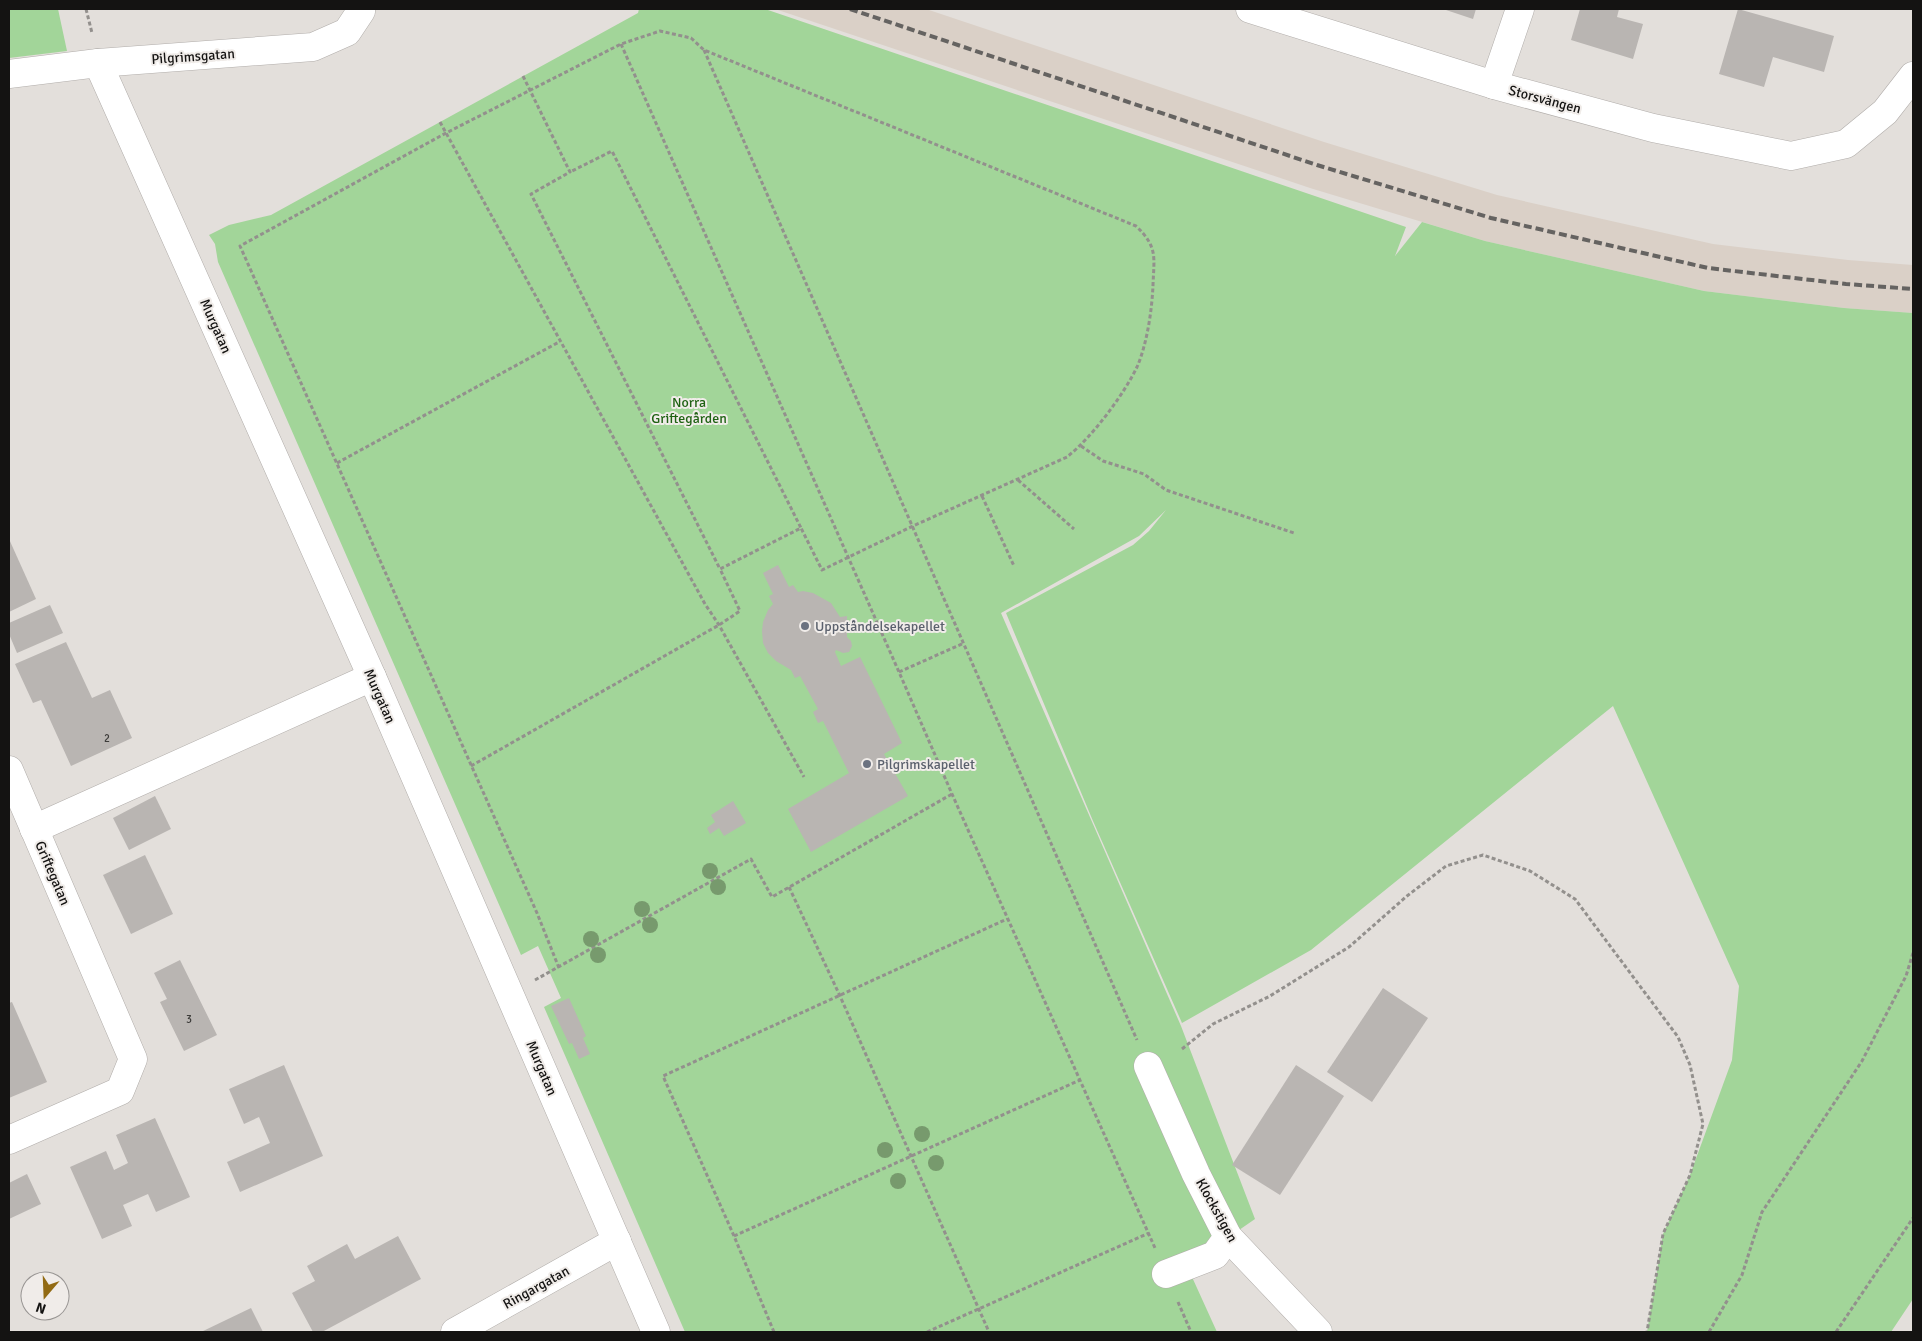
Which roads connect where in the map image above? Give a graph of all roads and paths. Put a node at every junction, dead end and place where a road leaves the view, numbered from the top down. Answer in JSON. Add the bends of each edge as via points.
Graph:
{"nodes":[{"id":1,"x":360,"y":9,"type":"edge"},
{"id":2,"x":1250,"y":9,"type":"edge"},
{"id":3,"x":1520,"y":9,"type":"edge"},
{"id":4,"x":621,"y":44,"type":"junction"},
{"id":5,"x":704,"y":50,"type":"junction"},
{"id":6,"x":98,"y":63,"type":"junction"},
{"id":7,"x":9,"y":74,"type":"edge"},
{"id":8,"x":523,"y":76,"type":"dead end"},
{"id":9,"x":1913,"y":76,"type":"edge"},
{"id":10,"x":1494,"y":85,"type":"junction"},
{"id":11,"x":530,"y":89,"type":"junction"},
{"id":12,"x":440,"y":122,"type":"dead end"},
{"id":13,"x":446,"y":133,"type":"junction"},
{"id":14,"x":570,"y":172,"type":"junction"},
{"id":15,"x":559,"y":342,"type":"junction"},
{"id":16,"x":1081,"y":446,"type":"junction"},
{"id":17,"x":337,"y":462,"type":"junction"},
{"id":18,"x":1018,"y":480,"type":"junction"},
{"id":19,"x":982,"y":496,"type":"junction"},
{"id":20,"x":913,"y":526,"type":"junction"},
{"id":21,"x":800,"y":528,"type":"junction"},
{"id":22,"x":1074,"y":529,"type":"dead end"},
{"id":23,"x":1294,"y":533,"type":"dead end"},
{"id":24,"x":848,"y":556,"type":"junction"},
{"id":25,"x":1014,"y":566,"type":"dead end"},
{"id":26,"x":720,"y":569,"type":"junction"},
{"id":27,"x":719,"y":625,"type":"junction"},
{"id":28,"x":964,"y":643,"type":"junction"},
{"id":29,"x":900,"y":672,"type":"junction"},
{"id":30,"x":372,"y":677,"type":"junction"},
{"id":31,"x":471,"y":766,"type":"junction"},
{"id":32,"x":9,"y":770,"type":"edge"},
{"id":33,"x":804,"y":777,"type":"dead end"},
{"id":34,"x":952,"y":794,"type":"junction"},
{"id":35,"x":34,"y":829,"type":"junction"},
{"id":36,"x":790,"y":887,"type":"junction"},
{"id":37,"x":1007,"y":919,"type":"junction"},
{"id":38,"x":1913,"y":953,"type":"edge"},
{"id":39,"x":558,"y":968,"type":"junction"},
{"id":40,"x":510,"y":994,"type":"junction"},
{"id":41,"x":840,"y":996,"type":"junction"},
{"id":42,"x":1182,"y":1049,"type":"dead end"},
{"id":43,"x":1148,"y":1066,"type":"joint"},
{"id":44,"x":1080,"y":1080,"type":"junction"},
{"id":45,"x":9,"y":1140,"type":"edge"},
{"id":46,"x":911,"y":1156,"type":"junction"},
{"id":47,"x":1913,"y":1218,"type":"edge"},
{"id":48,"x":1148,"y":1233,"type":"junction"},
{"id":49,"x":734,"y":1236,"type":"junction"},
{"id":50,"x":1228,"y":1237,"type":"junction"},
{"id":51,"x":617,"y":1241,"type":"junction"},
{"id":52,"x":1166,"y":1274,"type":"junction"},
{"id":53,"x":979,"y":1310,"type":"junction"},
{"id":54,"x":455,"y":1332,"type":"edge"},
{"id":55,"x":656,"y":1332,"type":"edge"},
{"id":56,"x":774,"y":1332,"type":"edge"},
{"id":57,"x":927,"y":1332,"type":"edge"},
{"id":58,"x":989,"y":1332,"type":"edge"},
{"id":59,"x":1191,"y":1332,"type":"edge"},
{"id":60,"x":1318,"y":1332,"type":"edge"},
{"id":61,"x":1647,"y":1332,"type":"edge"},
{"id":62,"x":1710,"y":1332,"type":"edge"},
{"id":63,"x":1836,"y":1332,"type":"edge"}],
"edges":[{"from":1,"to":6,"type":"street","name":"Pilgrimsgatan","via":[[347,32],[313,47]]},
{"from":2,"to":10,"type":"street","name":"Storsvängen"},
{"from":3,"to":10,"type":"street"},
{"from":4,"to":5,"type":"path","via":[[660,31],[692,38]]},
{"from":4,"to":11,"type":"path"},
{"from":4,"to":24,"type":"path"},
{"from":5,"to":16,"type":"path","via":[[1127,222],[1147,237],[1154,252],[1152,313],[1137,366],[1112,408]]},
{"from":5,"to":20,"type":"path"},
{"from":6,"to":7,"type":"street","name":"Pilgrimsgatan"},
{"from":6,"to":30,"type":"street","name":"Murgatan"},
{"from":8,"to":11,"type":"path"},
{"from":9,"to":10,"type":"street","name":"Storsvängen","via":[[1885,112],[1846,144],[1791,156],[1653,128]]},
{"from":11,"to":13,"type":"path"},
{"from":11,"to":14,"type":"path"},
{"from":12,"to":13,"type":"path"},
{"from":13,"to":15,"type":"path"},
{"from":13,"to":17,"type":"path","via":[[240,246]]},
{"from":14,"to":21,"type":"path","via":[[612,151]]},
{"from":14,"to":26,"type":"path","via":[[531,194]]},
{"from":15,"to":17,"type":"path"},
{"from":15,"to":27,"type":"path"},
{"from":16,"to":18,"type":"path","via":[[1067,457]]},
{"from":16,"to":23,"type":"path","via":[[1103,461],[1144,474],[1166,490]]},
{"from":17,"to":31,"type":"path"},
{"from":18,"to":19,"type":"path"},
{"from":18,"to":22,"type":"path"},
{"from":19,"to":20,"type":"path"},
{"from":19,"to":25,"type":"path"},
{"from":20,"to":24,"type":"path"},
{"from":20,"to":28,"type":"path"},
{"from":21,"to":24,"type":"path","via":[[822,570]]},
{"from":21,"to":26,"type":"path"},
{"from":24,"to":29,"type":"path"},
{"from":26,"to":27,"type":"path","via":[[740,611]]},
{"from":27,"to":31,"type":"path"},
{"from":27,"to":33,"type":"path"},
{"from":28,"to":29,"type":"path"},
{"from":28,"to":43,"type":"path"},
{"from":29,"to":34,"type":"path"},
{"from":30,"to":35,"type":"street","name":"Griftegatan"},
{"from":30,"to":40,"type":"street","name":"Murgatan"},
{"from":31,"to":39,"type":"path"},
{"from":32,"to":35,"type":"street"},
{"from":34,"to":36,"type":"path"},
{"from":34,"to":37,"type":"path"},
{"from":35,"to":45,"type":"street","name":"Griftegatan","via":[[132,1059],[120,1091]]},
{"from":36,"to":39,"type":"path","via":[[772,897],[751,859]]},
{"from":36,"to":41,"type":"path"},
{"from":37,"to":41,"type":"path"},
{"from":37,"to":44,"type":"path"},
{"from":38,"to":62,"type":"path","via":[[1906,976],[1862,1061],[1762,1212],[1742,1275]]},
{"from":39,"to":40,"type":"path"},
{"from":40,"to":51,"type":"street","name":"Murgatan"},
{"from":41,"to":46,"type":"path"},
{"from":41,"to":49,"type":"path","via":[[663,1076]]},
{"from":42,"to":61,"type":"path","via":[[1213,1024],[1270,996],[1349,947],[1446,866],[1483,855],[1530,872],[1576,899],[1678,1037],[1690,1065],[1703,1124],[1690,1175],[1663,1234]]},
{"from":43,"to":50,"type":"street","name":"Klockstigen"},
{"from":44,"to":46,"type":"path"},
{"from":44,"to":48,"type":"path"},
{"from":46,"to":49,"type":"path"},
{"from":46,"to":53,"type":"path"},
{"from":47,"to":63,"type":"path"},
{"from":48,"to":52,"type":"path"},
{"from":48,"to":53,"type":"path"},
{"from":49,"to":56,"type":"path"},
{"from":50,"to":52,"type":"street","via":[[1215,1255]]},
{"from":50,"to":60,"type":"street","name":"Klockstigen"},
{"from":51,"to":54,"type":"street","name":"Ringargatan"},
{"from":51,"to":55,"type":"street","name":"Murgatan"},
{"from":52,"to":59,"type":"path"},
{"from":53,"to":57,"type":"path"},
{"from":53,"to":58,"type":"path"}]}
